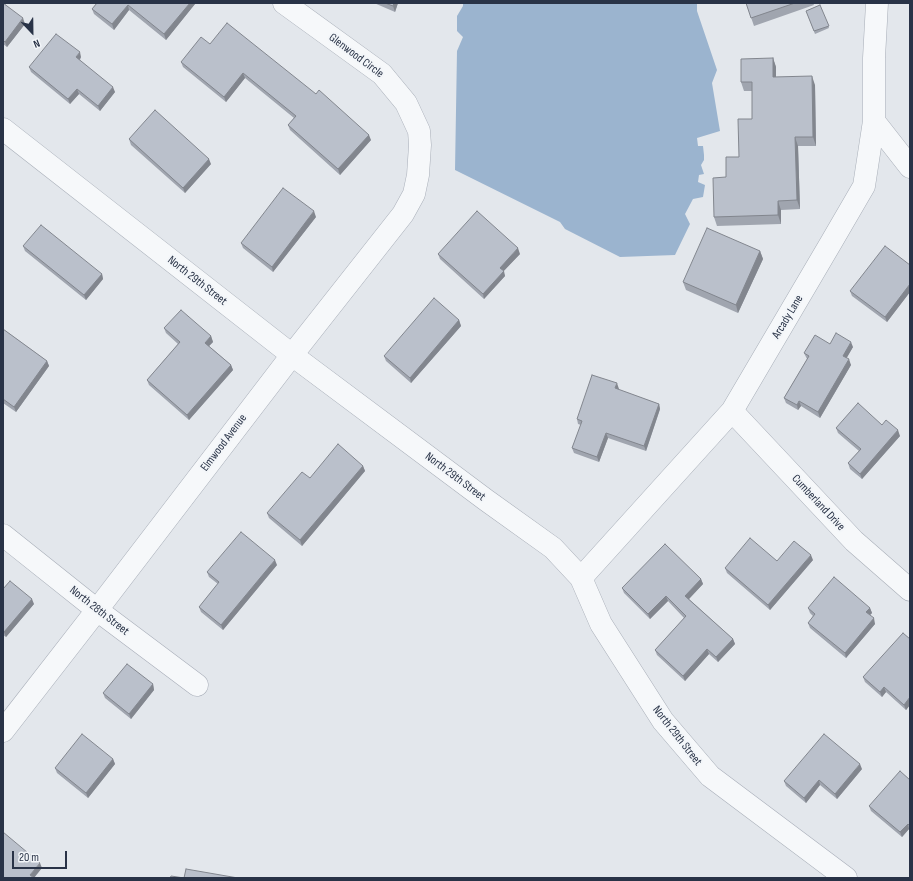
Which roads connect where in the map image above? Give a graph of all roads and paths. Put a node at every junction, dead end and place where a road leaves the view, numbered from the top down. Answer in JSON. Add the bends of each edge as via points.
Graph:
{"nodes":[{"id":1,"x":284,"y":3,"type":"edge"},
{"id":2,"x":877,"y":3,"type":"edge"},
{"id":3,"x":874,"y":121,"type":"junction"},
{"id":4,"x":3,"y":129,"type":"edge"},
{"id":5,"x":420,"y":145,"type":"joint"},
{"id":6,"x":910,"y":167,"type":"edge"},
{"id":7,"x":292,"y":355,"type":"junction"},
{"id":8,"x":732,"y":411,"type":"junction"},
{"id":9,"x":3,"y":535,"type":"edge"},
{"id":10,"x":581,"y":578,"type":"junction"},
{"id":11,"x":910,"y":590,"type":"edge"},
{"id":12,"x":97,"y":610,"type":"junction"},
{"id":13,"x":197,"y":685,"type":"dead end"},
{"id":14,"x":3,"y":731,"type":"edge"},
{"id":15,"x":846,"y":878,"type":"edge"}],
"edges":[{"from":1,"to":5,"type":"street","name":"Glenwood Circle","via":[[382,74],[406,103],[419,131]]},
{"from":2,"to":3,"type":"street","name":"Arcady Lane"},
{"from":3,"to":6,"type":"street"},
{"from":3,"to":8,"type":"street","name":"Arcady Lane","via":[[864,186]]},
{"from":4,"to":7,"type":"street","name":"North 29th Street"},
{"from":5,"to":7,"type":"street","name":"Elmwood Avenue","via":[[414,194],[403,214]]},
{"from":7,"to":10,"type":"street","name":"North 29th Street","via":[[553,548]]},
{"from":7,"to":12,"type":"street","name":"Elmwood Avenue"},
{"from":8,"to":10,"type":"street","name":"Arcady Lane"},
{"from":8,"to":11,"type":"street","name":"Cumberland Drive","via":[[854,541]]},
{"from":9,"to":12,"type":"street","name":"North 28th Street"},
{"from":10,"to":15,"type":"street","name":"North 29th Street","via":[[601,624],[663,721],[710,776]]},
{"from":12,"to":13,"type":"street","name":"North 28th Street"},
{"from":12,"to":14,"type":"street","name":"Elmwood Avenue"}]}
